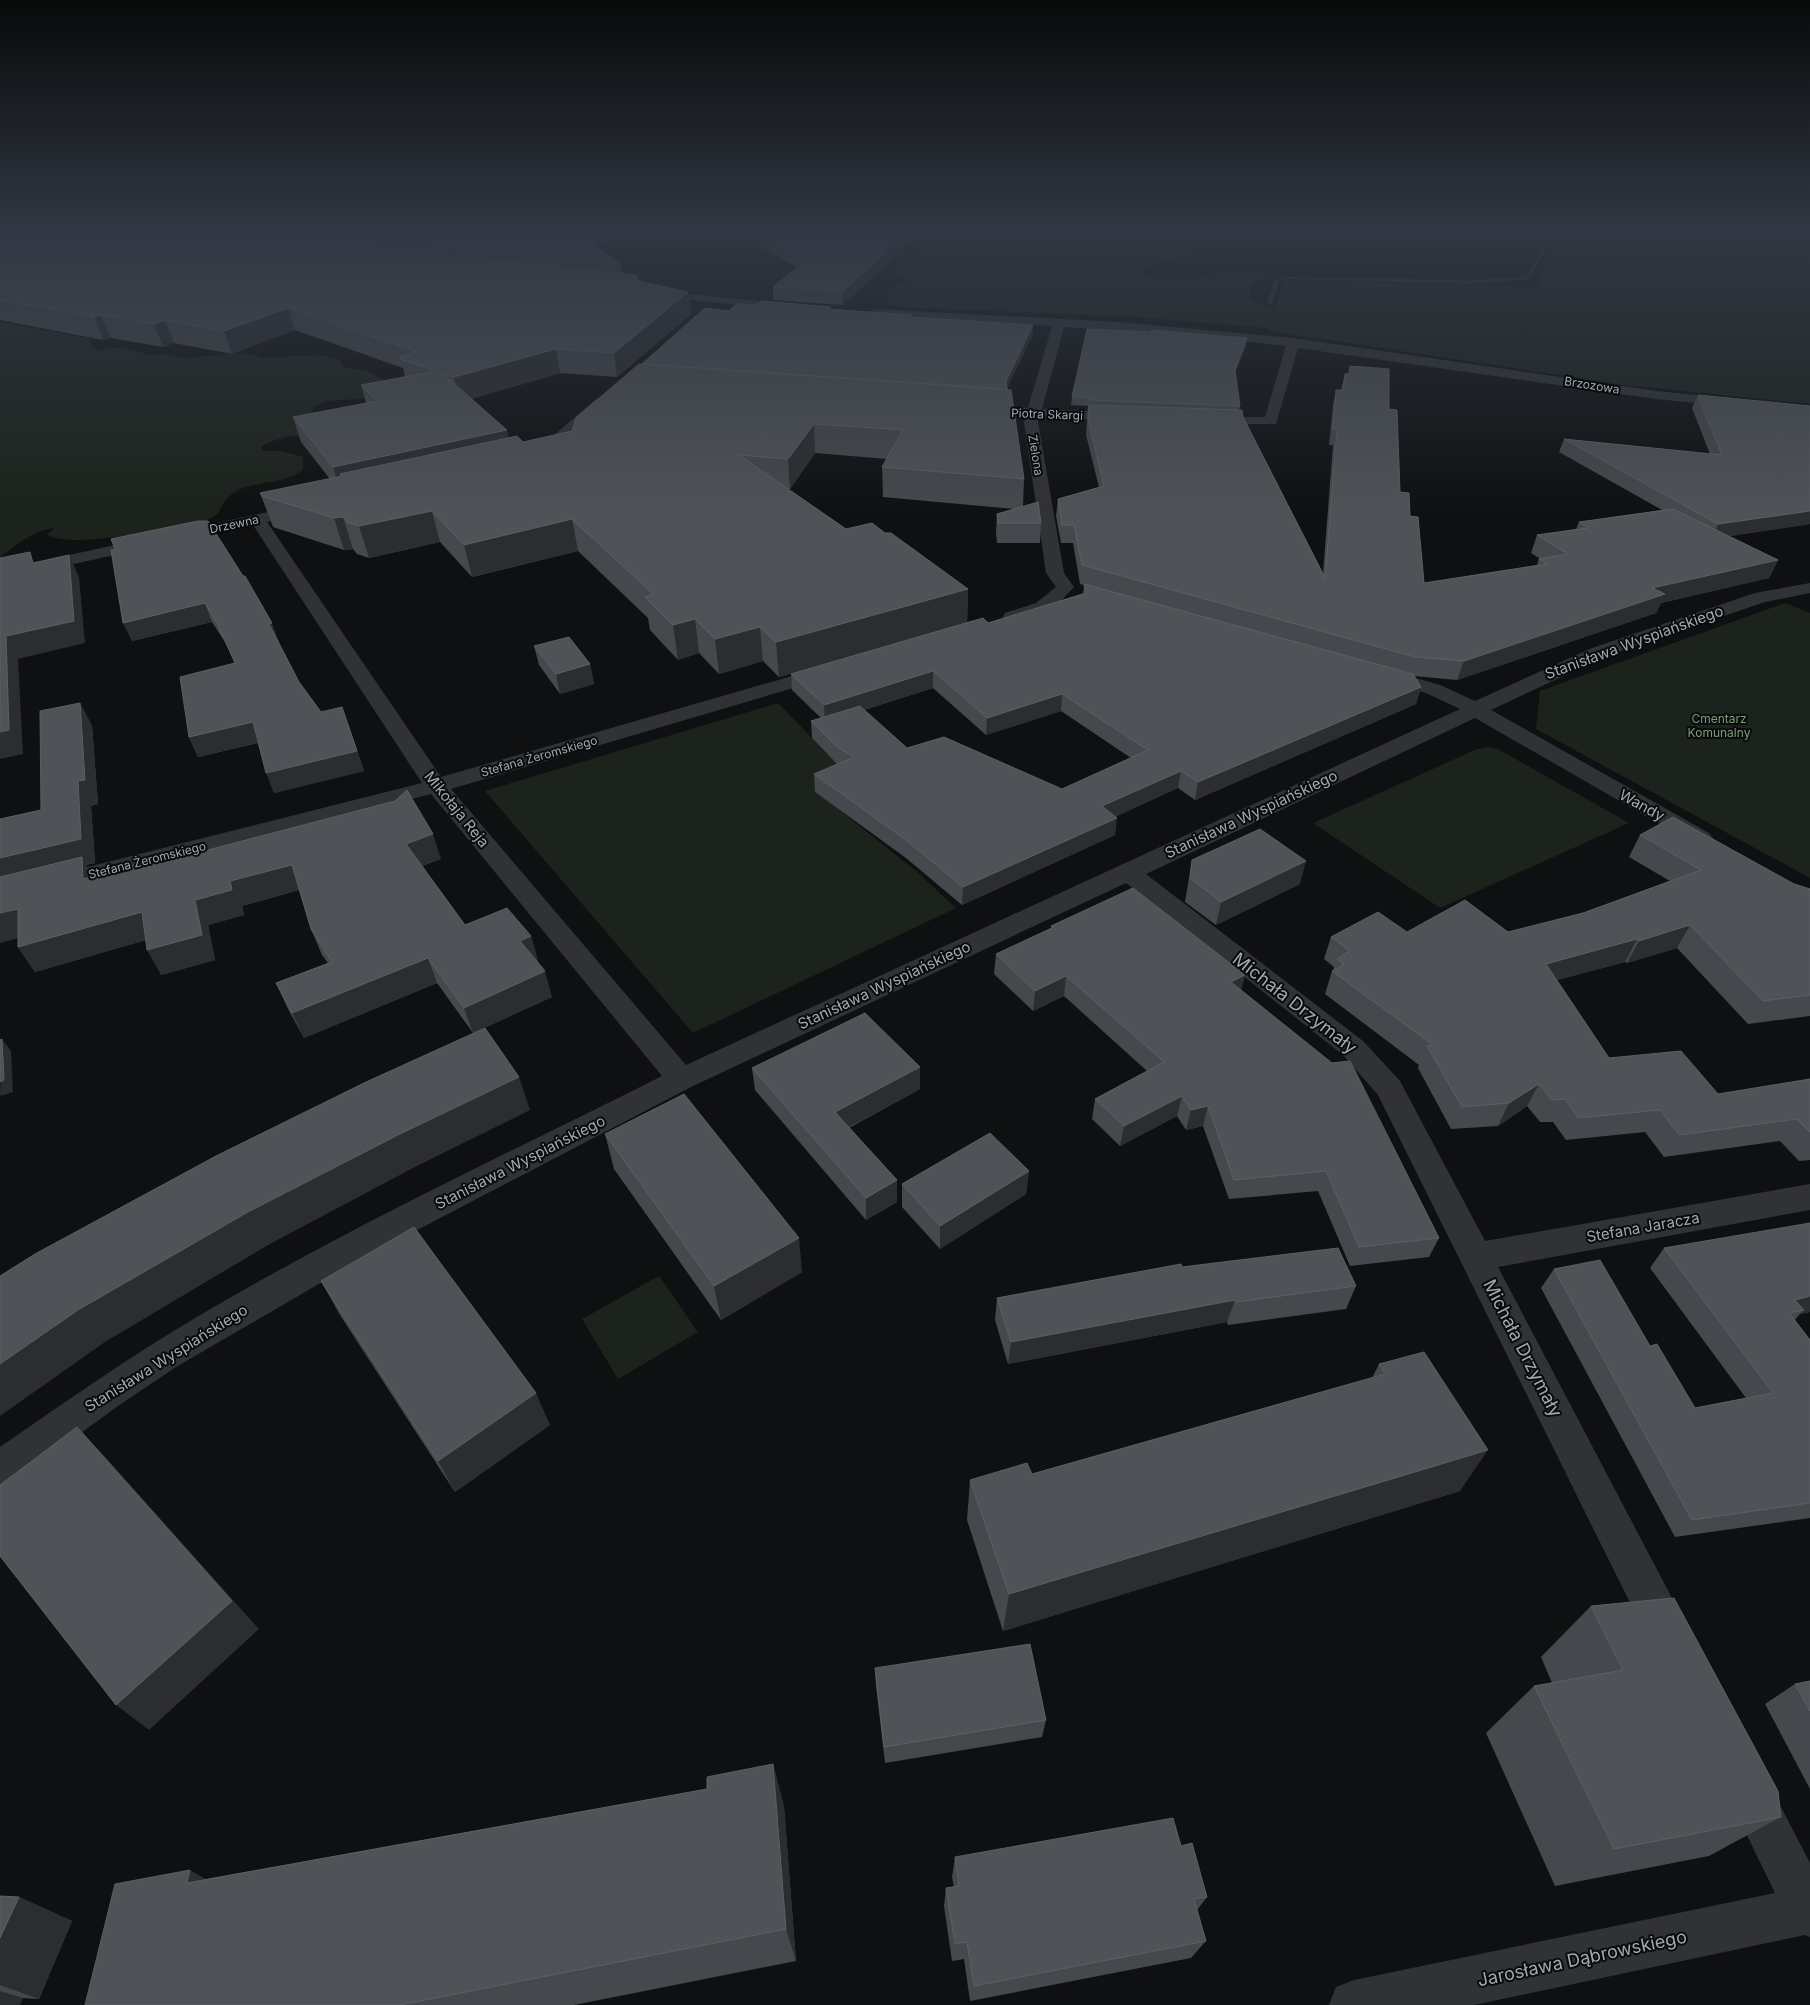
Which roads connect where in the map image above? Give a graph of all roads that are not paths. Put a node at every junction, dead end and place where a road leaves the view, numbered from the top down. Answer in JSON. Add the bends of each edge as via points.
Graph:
{"nodes":[{"id":1,"x":1058,"y":327,"type":"edge"},
{"id":2,"x":1114,"y":327,"type":"edge"},
{"id":3,"x":1293,"y":342,"type":"junction"},
{"id":4,"x":608,"y":396,"type":"edge"},
{"id":5,"x":969,"y":409,"type":"edge"},
{"id":6,"x":1810,"y":410,"type":"edge"},
{"id":7,"x":1033,"y":413,"type":"junction"},
{"id":8,"x":1142,"y":417,"type":"edge"},
{"id":9,"x":1191,"y":420,"type":"edge"},
{"id":10,"x":523,"y":461,"type":"edge"},
{"id":11,"x":325,"y":505,"type":"edge"},
{"id":12,"x":257,"y":520,"type":"junction"},
{"id":13,"x":0,"y":575,"type":"edge"},
{"id":14,"x":1810,"y":588,"type":"edge"},
{"id":15,"x":993,"y":623,"type":"edge"},
{"id":16,"x":841,"y":667,"type":"edge"},
{"id":17,"x":1370,"y":671,"type":"edge"},
{"id":18,"x":1476,"y":710,"type":"junction"},
{"id":19,"x":436,"y":786,"type":"junction"},
{"id":20,"x":1717,"y":848,"type":"edge"},
{"id":21,"x":1127,"y":871,"type":"junction"},
{"id":22,"x":0,"y":897,"type":"edge"},
{"id":23,"x":681,"y":1079,"type":"junction"},
{"id":24,"x":1810,"y":1197,"type":"edge"},
{"id":25,"x":1476,"y":1257,"type":"junction"},
{"id":26,"x":0,"y":1470,"type":"edge"},
{"id":27,"x":1680,"y":1658,"type":"edge"},
{"id":28,"x":1734,"y":1763,"type":"edge"},
{"id":29,"x":1810,"y":1911,"type":"edge"},
{"id":30,"x":1354,"y":2005,"type":"edge"}],
"edges":[{"from":1,"to":7,"type":"street","name":"Zielona"},
{"from":2,"to":3,"type":"street","name":"Brzozowa"},
{"from":3,"to":6,"type":"street","name":"Brzozowa","via":[[1656,395]]},
{"from":3,"to":9,"type":"street","via":[[1272,421]]},
{"from":4,"to":10,"type":"street","via":[[542,454]]},
{"from":5,"to":7,"type":"street","name":"Piotra Skargi"},
{"from":7,"to":8,"type":"street","name":"Piotra Skargi"},
{"from":7,"to":15,"type":"street","name":"Zielona","via":[[1031,422],[1055,573],[1075,590],[1047,605]]},
{"from":11,"to":12,"type":"street","name":"Drzewna"},
{"from":12,"to":13,"type":"street","name":"Drzewna"},
{"from":12,"to":19,"type":"street","name":"Mikołaja Reja"},
{"from":14,"to":18,"type":"street","name":"Stanisława Wyspiańskiego","via":[[1761,597],[1599,652],[1522,685]]},
{"from":16,"to":19,"type":"street","name":"Stefana Żeromskiego"},
{"from":17,"to":18,"type":"street","name":"Wandy","via":[[1433,689]]},
{"from":18,"to":20,"type":"street","name":"Wandy"},
{"from":18,"to":21,"type":"street","name":"Stanisława Wyspiańskiego"},
{"from":19,"to":22,"type":"street","name":"Stefana Żeromskiego"},
{"from":19,"to":23,"type":"street","name":"Mikołaja Reja"},
{"from":21,"to":23,"type":"street","name":"Stanisława Wyspiańskiego"},
{"from":21,"to":25,"type":"street","name":"Michała Drzymały","via":[[1373,1068],[1390,1088]]},
{"from":23,"to":26,"type":"street","name":"Stanisława Wyspiańskiego","via":[[348,1250],[212,1326],[102,1396]]},
{"from":24,"to":25,"type":"street","name":"Stefana Jaracza"},
{"from":25,"to":27,"type":"street","name":"Michała Drzymały"},
{"from":28,"to":29,"type":"street"},
{"from":29,"to":30,"type":"street","name":"Jarosława Dąbrowskiego"}]}
